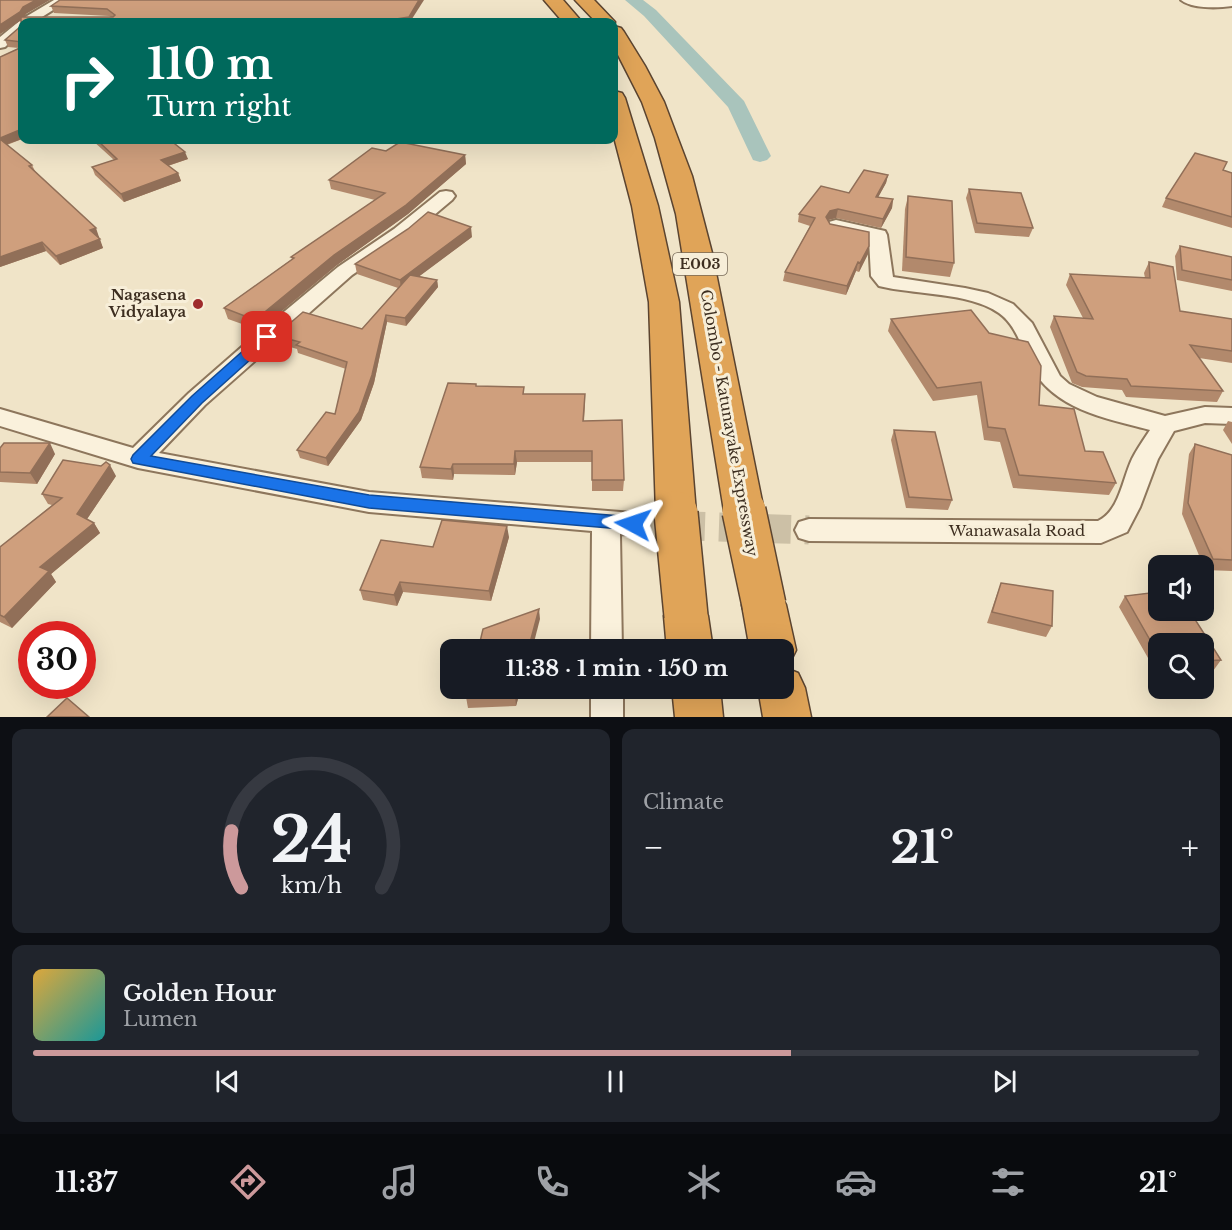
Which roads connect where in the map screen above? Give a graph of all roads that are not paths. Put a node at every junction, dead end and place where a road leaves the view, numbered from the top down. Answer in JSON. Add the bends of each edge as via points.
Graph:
{"nodes":[{"id":1,"x":63,"y":0,"type":"edge"},
{"id":2,"x":553,"y":0,"type":"edge"},
{"id":3,"x":584,"y":0,"type":"edge"},
{"id":4,"x":1187,"y":0,"type":"edge"},
{"id":5,"x":1232,"y":2,"type":"edge"},
{"id":6,"x":34,"y":18,"type":"edge"},
{"id":7,"x":569,"y":18,"type":"edge"},
{"id":8,"x":602,"y":18,"type":"edge"},
{"id":9,"x":18,"y":29,"type":"edge"},
{"id":10,"x":618,"y":38,"type":"edge"},
{"id":11,"x":0,"y":44,"type":"edge"},
{"id":12,"x":618,"y":112,"type":"edge"},
{"id":13,"x":446,"y":196,"type":"dead end"},
{"id":14,"x":836,"y":226,"type":"edge"},
{"id":15,"x":1232,"y":416,"type":"edge"},
{"id":16,"x":0,"y":417,"type":"edge"},
{"id":17,"x":1165,"y":425,"type":"junction"},
{"id":18,"x":138,"y":459,"type":"junction"},
{"id":19,"x":809,"y":530,"type":"tunnel mouth"},
{"id":20,"x":688,"y":633,"type":"edge"},
{"id":21,"x":608,"y":639,"type":"edge"},
{"id":22,"x":771,"y":639,"type":"edge"},
{"id":23,"x":607,"y":699,"type":"edge"},
{"id":24,"x":697,"y":699,"type":"edge"},
{"id":25,"x":783,"y":699,"type":"edge"},
{"id":26,"x":607,"y":717,"type":"edge"},
{"id":27,"x":699,"y":717,"type":"edge"},
{"id":28,"x":787,"y":717,"type":"edge"}],
"edges":[{"from":1,"to":6,"type":"street"},
{"from":2,"to":7,"type":"highway"},
{"from":3,"to":8,"type":"highway"},
{"from":4,"to":5,"type":"street"},
{"from":9,"to":11,"type":"street"},
{"from":10,"to":22,"type":"highway","name":"Colombo - Katunayake Expressway","number":"E003","bridge":true,"via":[[657,109],[687,204]]},
{"from":12,"to":20,"type":"highway","number":"E003","bridge":true,"via":[[645,206],[664,302],[676,513]]},
{"from":13,"to":18,"type":"street","via":[[345,271],[260,343]]},
{"from":14,"to":17,"type":"street","via":[[878,234],[881,276],[886,282],[988,299],[1006,308],[1021,322],[1052,381],[1069,395]]},
{"from":15,"to":17,"type":"street","via":[[1204,415]]},
{"from":16,"to":18,"type":"street"},
{"from":17,"to":19,"type":"street","name":"Wanawasala Road","via":[[1145,459],[1117,524],[1101,531]]},
{"from":18,"to":21,"type":"street","via":[[369,502],[619,523]]},
{"from":23,"to":26,"type":"street"},
{"from":24,"to":27,"type":"highway"},
{"from":25,"to":28,"type":"highway"}]}
